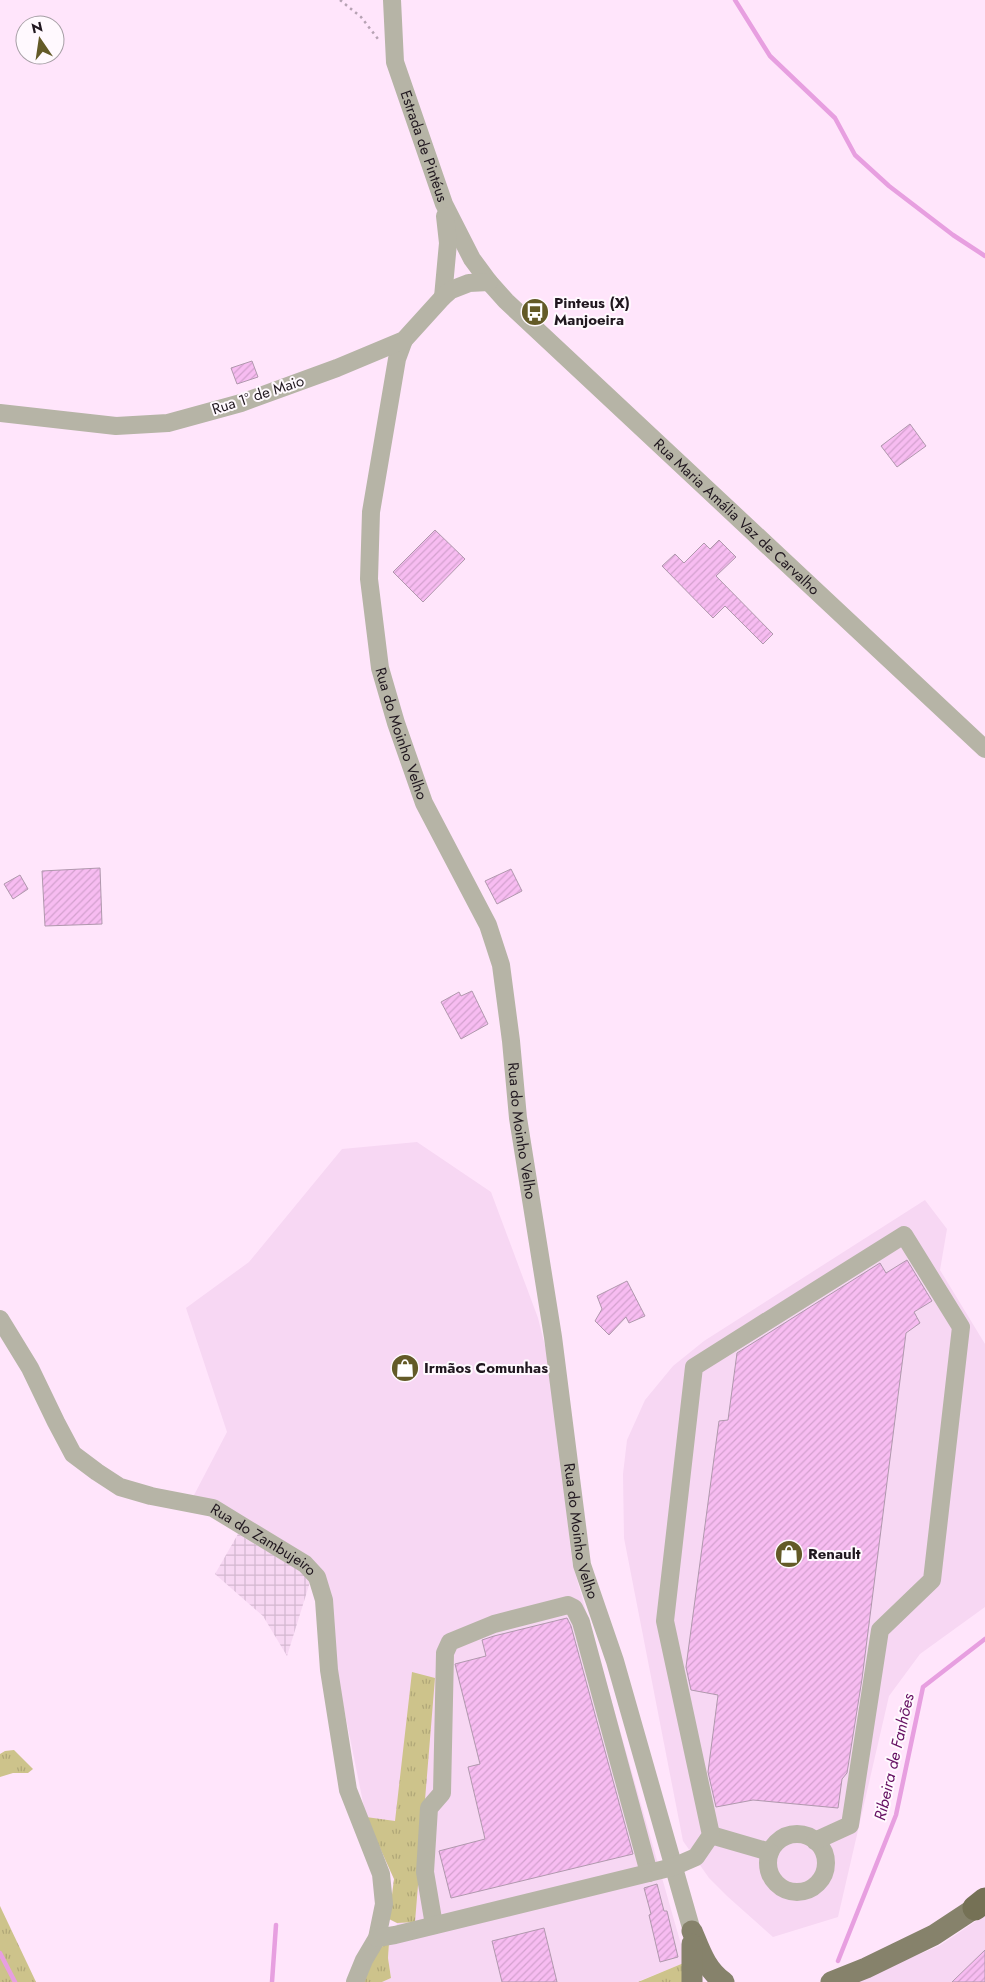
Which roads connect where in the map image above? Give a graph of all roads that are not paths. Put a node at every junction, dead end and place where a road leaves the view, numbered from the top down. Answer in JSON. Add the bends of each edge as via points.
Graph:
{"nodes":[{"id":1,"x":392,"y":0,"type":"edge"},
{"id":2,"x":444,"y":204,"type":"junction"},
{"id":3,"x":488,"y":282,"type":"junction"},
{"id":4,"x":443,"y":297,"type":"junction"},
{"id":5,"x":404,"y":340,"type":"junction"},
{"id":6,"x":0,"y":413,"type":"edge"},
{"id":7,"x":985,"y":749,"type":"edge"},
{"id":8,"x":0,"y":1321,"type":"edge"},
{"id":9,"x":711,"y":1835,"type":"junction"},
{"id":10,"x":815,"y":1841,"type":"junction"},
{"id":11,"x":770,"y":1852,"type":"junction"},
{"id":12,"x":673,"y":1867,"type":"junction"},
{"id":13,"x":649,"y":1873,"type":"junction"},
{"id":14,"x":982,"y":1903,"type":"edge"},
{"id":15,"x":434,"y":1926,"type":"junction"},
{"id":16,"x":692,"y":1931,"type":"junction"},
{"id":17,"x":377,"y":1938,"type":"junction"},
{"id":18,"x":693,"y":1981,"type":"edge"},
{"id":19,"x":355,"y":1982,"type":"edge"},
{"id":20,"x":724,"y":1982,"type":"edge"},
{"id":21,"x":831,"y":1982,"type":"edge"}],
"edges":[{"from":1,"to":2,"type":"street","name":"Estrada de Pintéus","via":[[395,62]]},
{"from":2,"to":3,"type":"street","name":"Estrada de Pintéus","via":[[472,259]]},
{"from":2,"to":4,"type":"street","via":[[448,243]]},
{"from":3,"to":4,"type":"street","name":"Rua 1º de Maio","via":[[460,285]]},
{"from":3,"to":7,"type":"street","name":"Rua Maria Amália Vaz de Carvalho"},
{"from":4,"to":5,"type":"street","name":"Rua 1º de Maio"},
{"from":5,"to":6,"type":"street","name":"Rua 1º de Maio","via":[[241,403],[168,423],[116,426]]},
{"from":5,"to":12,"type":"street","name":"Rua do Moinho Velho","via":[[397,359],[371,512],[369,579],[380,668],[424,803],[488,925],[501,965],[518,1118],[554,1337],[582,1565],[615,1661]]},
{"from":8,"to":17,"type":"street","name":"Rua do Zambujeiro","via":[[30,1368],[74,1454],[120,1487],[213,1508],[305,1564],[317,1577],[324,1600],[329,1670],[348,1790],[381,1874],[384,1904]]},
{"from":9,"to":10,"type":"street","via":[[665,1621],[694,1367],[904,1235],[962,1327],[932,1580],[880,1630],[850,1826]]},
{"from":9,"to":11,"type":"street"},
{"from":9,"to":12,"type":"street","via":[[696,1857]]},
{"from":10,"to":11,"type":"street","via":[[806,1835],[795,1834],[776,1843]]},
{"from":10,"to":11,"type":"street","via":[[826,1859],[825,1870],[817,1883],[804,1891],[783,1889],[774,1882],[768,1867]]},
{"from":12,"to":13,"type":"street"},
{"from":12,"to":16,"type":"street","name":"Rua do Moinho Velho"},
{"from":13,"to":15,"type":"street"},
{"from":13,"to":15,"type":"street","via":[[581,1622],[574,1608],[568,1605],[494,1624],[450,1642],[444,1652],[442,1793],[429,1808],[425,1872]]},
{"from":14,"to":21,"type":"main road","via":[[934,1935]]},
{"from":15,"to":17,"type":"street"},
{"from":16,"to":18,"type":"main road"},
{"from":16,"to":20,"type":"main road","via":[[706,1964]]},
{"from":17,"to":19,"type":"street","name":"Rua do Zambujeiro"}]}
